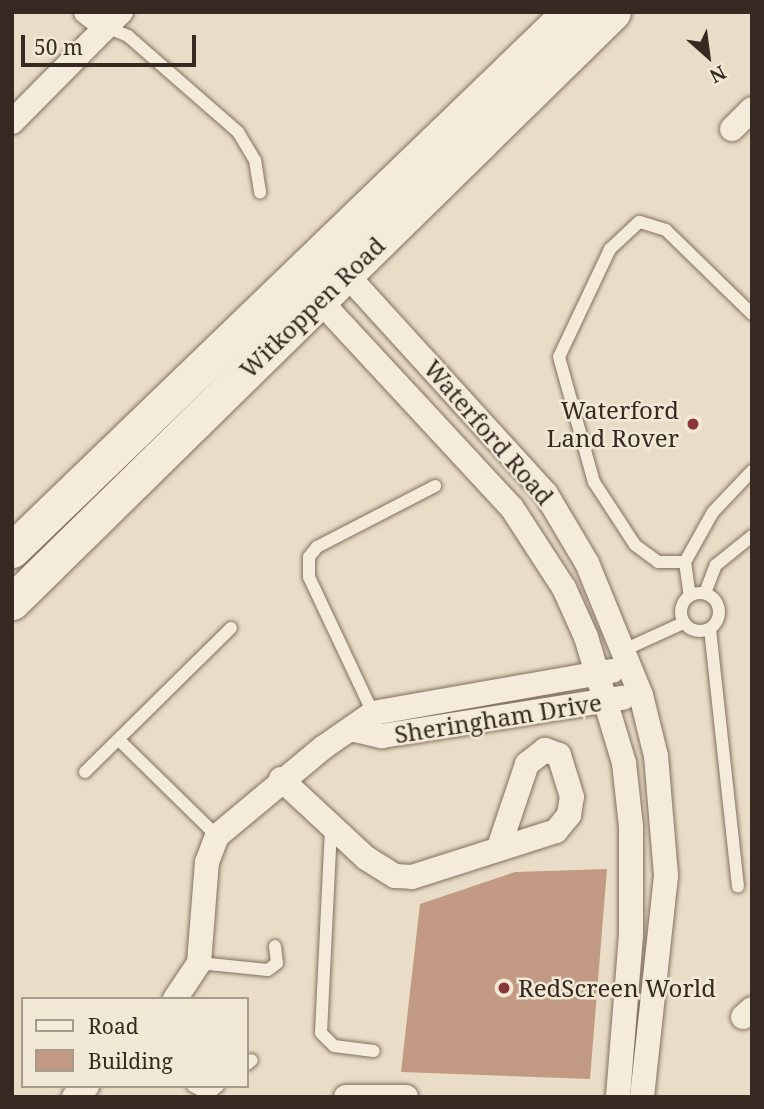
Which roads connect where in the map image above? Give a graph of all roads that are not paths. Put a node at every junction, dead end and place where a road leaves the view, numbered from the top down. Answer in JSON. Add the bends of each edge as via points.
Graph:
{"nodes":[{"id":1,"x":570,"y":12,"type":"edge"},
{"id":2,"x":612,"y":12,"type":"edge"},
{"id":3,"x":104,"y":17,"type":"edge"},
{"id":4,"x":752,"y":109,"type":"edge"},
{"id":5,"x":12,"y":122,"type":"edge"},
{"id":6,"x":732,"y":129,"type":"dead end"},
{"id":7,"x":260,"y":192,"type":"dead end"},
{"id":8,"x":320,"y":247,"type":"junction"},
{"id":9,"x":346,"y":273,"type":"junction"},
{"id":10,"x":294,"y":274,"type":"junction"},
{"id":11,"x":319,"y":300,"type":"junction"},
{"id":12,"x":752,"y":314,"type":"edge"},
{"id":13,"x":752,"y":471,"type":"edge"},
{"id":14,"x":435,"y":486,"type":"dead end"},
{"id":15,"x":752,"y":536,"type":"edge"},
{"id":16,"x":12,"y":550,"type":"edge"},
{"id":17,"x":685,"y":562,"type":"junction"},
{"id":18,"x":705,"y":593,"type":"junction"},
{"id":19,"x":690,"y":596,"type":"junction"},
{"id":20,"x":12,"y":602,"type":"edge"},
{"id":21,"x":683,"y":622,"type":"junction"},
{"id":22,"x":231,"y":628,"type":"dead end"},
{"id":23,"x":710,"y":629,"type":"junction"},
{"id":24,"x":628,"y":659,"type":"junction"},
{"id":25,"x":599,"y":674,"type":"junction"},
{"id":26,"x":642,"y":695,"type":"junction"},
{"id":27,"x":607,"y":701,"type":"junction"},
{"id":28,"x":364,"y":722,"type":"junction"},
{"id":29,"x":119,"y":740,"type":"junction"},
{"id":30,"x":85,"y":772,"type":"dead end"},
{"id":31,"x":281,"y":779,"type":"junction"},
{"id":32,"x":331,"y":828,"type":"junction"},
{"id":33,"x":217,"y":836,"type":"junction"},
{"id":34,"x":499,"y":847,"type":"dead end"},
{"id":35,"x":738,"y":886,"type":"dead end"},
{"id":36,"x":631,"y":935,"type":"junction"},
{"id":37,"x":662,"y":937,"type":"junction"},
{"id":38,"x":275,"y":946,"type":"dead end"},
{"id":39,"x":199,"y":963,"type":"junction"},
{"id":40,"x":176,"y":997,"type":"edge"},
{"id":41,"x":374,"y":1051,"type":"dead end"},
{"id":42,"x":197,"y":1088,"type":"edge"},
{"id":43,"x":216,"y":1088,"type":"edge"},
{"id":44,"x":346,"y":1097,"type":"edge"},
{"id":45,"x":406,"y":1097,"type":"edge"},
{"id":46,"x":618,"y":1097,"type":"edge"},
{"id":47,"x":642,"y":1097,"type":"edge"}],
"edges":[{"from":1,"to":8,"type":"main road","name":"Witkoppen Road"},
{"from":2,"to":9,"type":"main road","name":"Witkoppen Road"},
{"from":3,"to":5,"type":"street"},
{"from":3,"to":7,"type":"lane","via":[[238,132],[255,160]]},
{"from":4,"to":6,"type":"street"},
{"from":8,"to":9,"type":"street","name":"Waterford Road"},
{"from":8,"to":10,"type":"main road","name":"Witkoppen Road"},
{"from":9,"to":11,"type":"main road","name":"Witkoppen Road"},
{"from":9,"to":24,"type":"street","name":"Waterford Road","via":[[546,494],[587,564]]},
{"from":10,"to":11,"type":"street","name":"Waterford Road"},
{"from":10,"to":16,"type":"main road","name":"Witkoppen Road"},
{"from":11,"to":20,"type":"main road","name":"Witkoppen Road"},
{"from":11,"to":25,"type":"street","name":"Waterford Road","via":[[512,508],[564,588]]},
{"from":12,"to":17,"type":"lane","via":[[666,230],[639,222],[610,249],[559,357],[594,482],[635,545],[658,562]]},
{"from":13,"to":17,"type":"lane","via":[[713,512]]},
{"from":14,"to":28,"type":"lane","via":[[317,547],[309,557],[309,577]]},
{"from":15,"to":18,"type":"lane","via":[[716,565]]},
{"from":17,"to":19,"type":"lane"},
{"from":18,"to":19,"type":"lane"},
{"from":18,"to":23,"type":"lane","via":[[719,609]]},
{"from":19,"to":21,"type":"lane","via":[[681,607]]},
{"from":21,"to":23,"type":"lane","via":[[695,631]]},
{"from":21,"to":24,"type":"lane"},
{"from":22,"to":29,"type":"lane"},
{"from":23,"to":35,"type":"lane"},
{"from":24,"to":25,"type":"street","name":"Sheringham Drive"},
{"from":24,"to":26,"type":"street","name":"Waterford Road"},
{"from":25,"to":27,"type":"street","name":"Waterford Road"},
{"from":25,"to":28,"type":"street","name":"Sheringham Drive"},
{"from":26,"to":27,"type":"street","name":"Sheringham Drive"},
{"from":26,"to":37,"type":"street","name":"Waterford Road","via":[[664,819]]},
{"from":27,"to":28,"type":"street","name":"Sheringham Drive","via":[[382,736]]},
{"from":27,"to":36,"type":"street","name":"Waterford Road","via":[[631,826]]},
{"from":28,"to":31,"type":"street","name":"Sheringham Drive"},
{"from":29,"to":30,"type":"lane"},
{"from":29,"to":33,"type":"lane"},
{"from":31,"to":32,"type":"street"},
{"from":31,"to":33,"type":"street","name":"Sheringham Drive"},
{"from":32,"to":34,"type":"street","via":[[366,858],[403,878],[429,876]]},
{"from":32,"to":41,"type":"lane","via":[[321,1033],[334,1046]]},
{"from":33,"to":39,"type":"street","name":"Sheringham Drive","via":[[206,862]]},
{"from":36,"to":37,"type":"street"},
{"from":36,"to":46,"type":"street","name":"Waterford Road"},
{"from":37,"to":47,"type":"street","name":"Waterford Road"},
{"from":38,"to":39,"type":"lane","via":[[277,963],[268,970]]},
{"from":39,"to":40,"type":"street","name":"Sheringham Drive"},
{"from":42,"to":43,"type":"lane","via":[[208,1094]]},
{"from":44,"to":45,"type":"street"}]}
